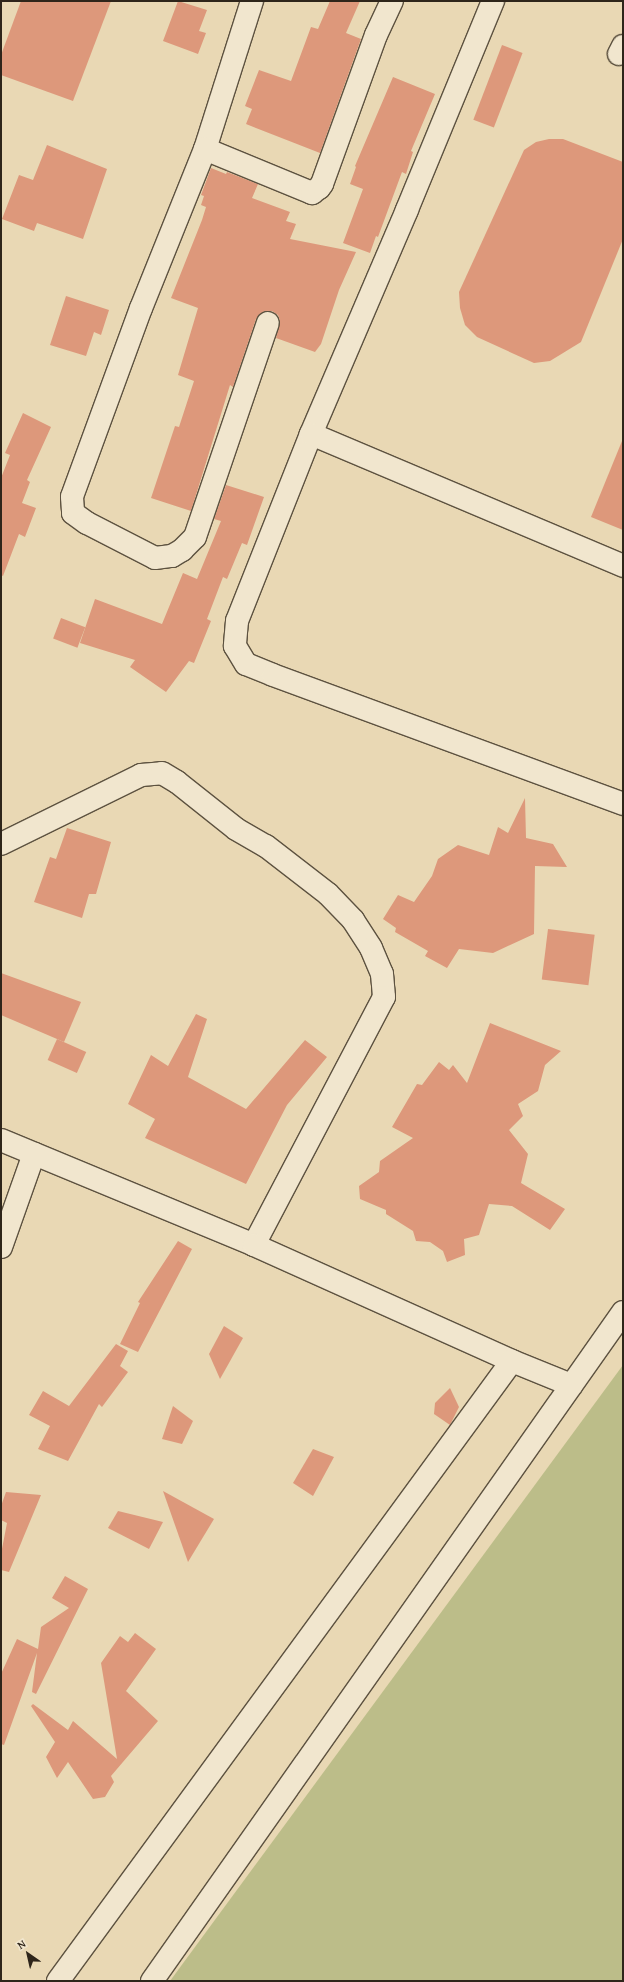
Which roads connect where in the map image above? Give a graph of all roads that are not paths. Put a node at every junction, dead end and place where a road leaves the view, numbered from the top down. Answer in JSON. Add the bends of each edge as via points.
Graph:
{"nodes":[{"id":1,"x":252,"y":1,"type":"edge"},
{"id":2,"x":392,"y":1,"type":"edge"},
{"id":3,"x":492,"y":1,"type":"edge"},
{"id":4,"x":205,"y":149,"type":"junction"},
{"id":5,"x":268,"y":323,"type":"dead end"},
{"id":6,"x":312,"y":434,"type":"junction"},
{"id":7,"x":623,"y":566,"type":"edge"},
{"id":8,"x":623,"y":804,"type":"edge"},
{"id":9,"x":1,"y":844,"type":"edge"},
{"id":10,"x":1,"y":1140,"type":"edge"},
{"id":11,"x":34,"y":1154,"type":"junction"},
{"id":12,"x":254,"y":1245,"type":"junction"},
{"id":13,"x":1,"y":1247,"type":"edge"},
{"id":14,"x":623,"y":1312,"type":"edge"},
{"id":15,"x":512,"y":1361,"type":"junction"},
{"id":16,"x":571,"y":1385,"type":"junction"},
{"id":17,"x":58,"y":1981,"type":"edge"},
{"id":18,"x":152,"y":1981,"type":"edge"}],
"edges":[{"from":1,"to":4,"type":"street"},
{"from":2,"to":4,"type":"street","via":[[376,35],[319,188],[312,193]]},
{"from":3,"to":6,"type":"street"},
{"from":4,"to":5,"type":"street","via":[[141,308],[72,497],[73,513],[87,523],[155,558],[172,556],[182,550],[194,537]]},
{"from":6,"to":7,"type":"street"},
{"from":6,"to":8,"type":"street","via":[[237,621],[235,646],[246,664]]},
{"from":9,"to":12,"type":"street","via":[[141,775],[162,773],[236,829],[266,846],[328,894],[353,920],[371,948],[382,974],[384,997]]},
{"from":10,"to":11,"type":"street"},
{"from":11,"to":12,"type":"street"},
{"from":11,"to":13,"type":"street"},
{"from":12,"to":15,"type":"street"},
{"from":14,"to":16,"type":"street"},
{"from":15,"to":16,"type":"street"},
{"from":15,"to":17,"type":"street"},
{"from":16,"to":18,"type":"street"}]}
